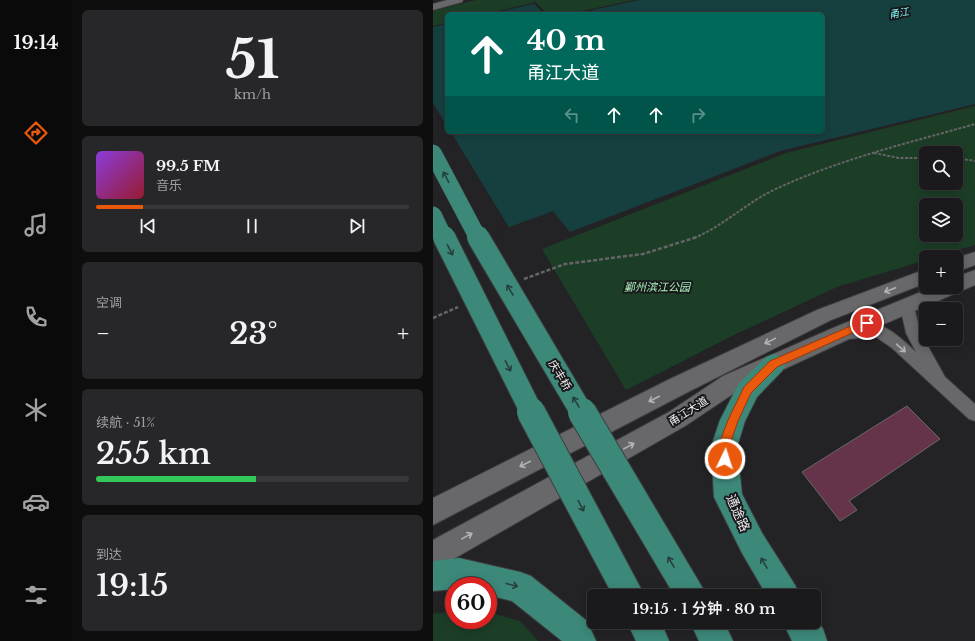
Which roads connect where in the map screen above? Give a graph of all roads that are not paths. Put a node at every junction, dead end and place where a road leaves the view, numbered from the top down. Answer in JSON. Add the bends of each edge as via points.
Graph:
{"nodes":[{"id":1,"x":458,"y":0,"type":"edge"},
{"id":2,"x":433,"y":7,"type":"edge"},
{"id":3,"x":433,"y":153,"type":"edge"},
{"id":4,"x":433,"y":215,"type":"edge"},
{"id":5,"x":975,"y":258,"type":"edge"},
{"id":6,"x":963,"y":262,"type":"edge"},
{"id":7,"x":975,"y":277,"type":"edge"},
{"id":8,"x":919,"y":279,"type":"edge"},
{"id":9,"x":963,"y":282,"type":"edge"},
{"id":10,"x":935,"y":294,"type":"edge"},
{"id":11,"x":907,"y":306,"type":"junction"},
{"id":12,"x":840,"y":334,"type":"junction"},
{"id":13,"x":774,"y":364,"type":"junction"},
{"id":14,"x":940,"y":382,"type":"junction"},
{"id":15,"x":975,"y":414,"type":"edge"},
{"id":16,"x":433,"y":512,"type":"edge"},
{"id":17,"x":433,"y":555,"type":"edge"},
{"id":18,"x":433,"y":576,"type":"edge"},
{"id":19,"x":625,"y":589,"type":"edge"},
{"id":20,"x":687,"y":589,"type":"edge"},
{"id":21,"x":780,"y":589,"type":"edge"},
{"id":22,"x":647,"y":629,"type":"edge"},
{"id":23,"x":710,"y":629,"type":"edge"},
{"id":24,"x":803,"y":629,"type":"edge"},
{"id":25,"x":580,"y":641,"type":"edge"},
{"id":26,"x":653,"y":641,"type":"edge"},
{"id":27,"x":717,"y":641,"type":"edge"},
{"id":28,"x":811,"y":641,"type":"edge"}],
"edges":[{"from":1,"to":2,"type":"main road"},
{"from":20,"to":3,"type":"main road","name":"庆丰桥","one_way":true,"bridge":true,"via":[[469,222]]},
{"from":4,"to":19,"type":"main road","one_way":true,"bridge":true,"via":[[523,396]]},
{"from":5,"to":6,"type":"main road"},
{"from":7,"to":9,"type":"main road"},
{"from":8,"to":16,"type":"main road","one_way":true,"via":[[824,315],[678,386]]},
{"from":10,"to":11,"type":"main road","name":"甬江大道"},
{"from":11,"to":12,"type":"main road","name":"甬江大道"},
{"from":11,"to":14,"type":"street","via":[[913,333]]},
{"from":12,"to":13,"type":"main road","name":"甬江大道"},
{"from":12,"to":14,"type":"street","one_way":true,"via":[[879,331]]},
{"from":17,"to":13,"type":"main road","name":"甬江大道","one_way":true,"via":[[677,419],[731,383]]},
{"from":21,"to":13,"type":"main road","name":"通途路","one_way":true,"via":[[728,497],[724,447],[733,420],[748,390]]},
{"from":14,"to":15,"type":"street"},
{"from":18,"to":25,"type":"main road","one_way":true,"via":[[459,573],[520,588],[575,632]]},
{"from":22,"to":26,"type":"main road"},
{"from":23,"to":27,"type":"main road"},
{"from":24,"to":28,"type":"main road"}]}
